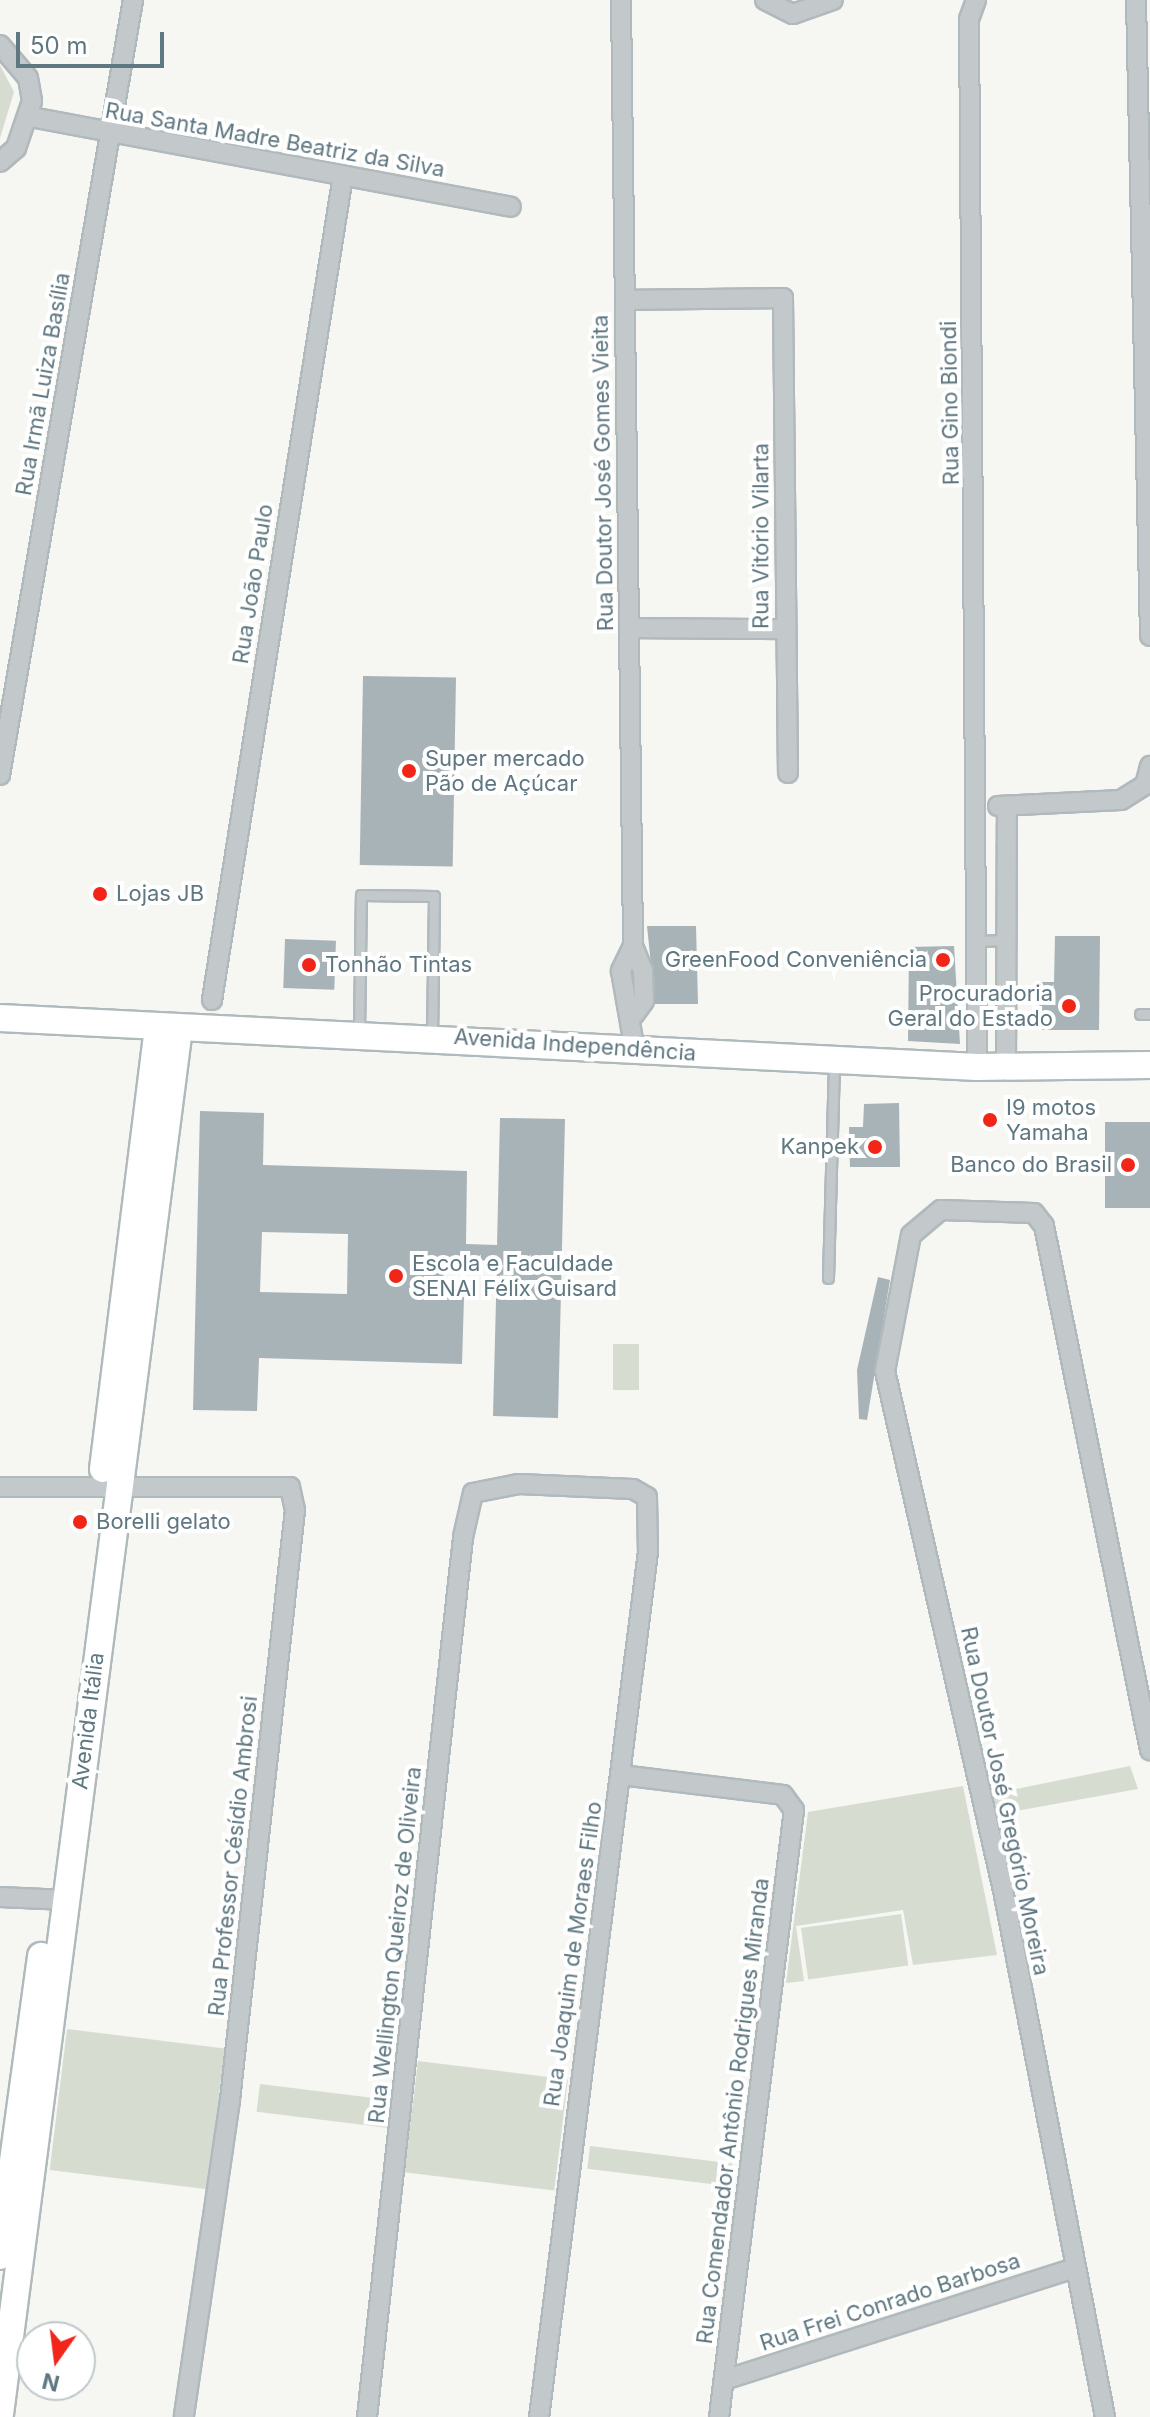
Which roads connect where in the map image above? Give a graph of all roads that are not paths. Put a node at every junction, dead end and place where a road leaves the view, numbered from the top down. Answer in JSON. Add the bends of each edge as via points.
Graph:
{"nodes":[{"id":1,"x":133,"y":0,"type":"edge"},
{"id":2,"x":621,"y":0,"type":"edge"},
{"id":3,"x":765,"y":0,"type":"edge"},
{"id":4,"x":833,"y":0,"type":"edge"},
{"id":5,"x":976,"y":0,"type":"edge"},
{"id":6,"x":1136,"y":0,"type":"edge"},
{"id":7,"x":0,"y":45,"type":"edge"},
{"id":8,"x":31,"y":117,"type":"junction"},
{"id":9,"x":111,"y":136,"type":"junction"},
{"id":10,"x":0,"y":162,"type":"edge"},
{"id":11,"x":343,"y":176,"type":"junction"},
{"id":12,"x":511,"y":207,"type":"dead end"},
{"id":13,"x":625,"y":300,"type":"junction"},
{"id":14,"x":629,"y":628,"type":"junction"},
{"id":15,"x":786,"y":629,"type":"junction"},
{"id":16,"x":1150,"y":636,"type":"edge"},
{"id":17,"x":1150,"y":766,"type":"edge"},
{"id":18,"x":788,"y":773,"type":"dead end"},
{"id":19,"x":0,"y":775,"type":"edge"},
{"id":20,"x":979,"y":806,"type":"junction"},
{"id":21,"x":1007,"y":806,"type":"junction"},
{"id":22,"x":1006,"y":940,"type":"junction"},
{"id":23,"x":976,"y":941,"type":"junction"},
{"id":24,"x":212,"y":1000,"type":"dead end"},
{"id":25,"x":6,"y":1015,"type":"edge"},
{"id":26,"x":168,"y":1028,"type":"junction"},
{"id":27,"x":359,"y":1033,"type":"junction"},
{"id":28,"x":432,"y":1036,"type":"junction"},
{"id":29,"x":635,"y":1051,"type":"junction"},
{"id":30,"x":834,"y":1060,"type":"junction"},
{"id":31,"x":1150,"y":1065,"type":"edge"},
{"id":32,"x":977,"y":1067,"type":"junction"},
{"id":33,"x":1006,"y":1067,"type":"junction"},
{"id":34,"x":828,"y":1278,"type":"dead end"},
{"id":35,"x":0,"y":1487,"type":"edge"},
{"id":36,"x":485,"y":1487,"type":"joint"},
{"id":37,"x":109,"y":1490,"type":"junction"},
{"id":38,"x":1150,"y":1750,"type":"edge"},
{"id":39,"x":621,"y":1775,"type":"junction"},
{"id":40,"x":0,"y":1897,"type":"edge"},
{"id":41,"x":58,"y":1900,"type":"junction"},
{"id":42,"x":0,"y":2256,"type":"edge"},
{"id":43,"x":1072,"y":2269,"type":"junction"},
{"id":44,"x":724,"y":2380,"type":"junction"},
{"id":45,"x":0,"y":2414,"type":"edge"},
{"id":46,"x":184,"y":2417,"type":"edge"},
{"id":47,"x":367,"y":2417,"type":"edge"},
{"id":48,"x":539,"y":2417,"type":"edge"},
{"id":49,"x":719,"y":2417,"type":"edge"},
{"id":50,"x":1105,"y":2417,"type":"edge"}],
"edges":[{"from":1,"to":9,"type":"street","name":"Rua Irmã Luiza Basília"},
{"from":2,"to":13,"type":"street","name":"Rua Doutor José Gomes Vieita"},
{"from":3,"to":4,"type":"street","via":[[793,14]]},
{"from":5,"to":20,"type":"street","name":"Rua Gino Biondi","via":[[969,19]]},
{"from":6,"to":16,"type":"street"},
{"from":7,"to":8,"type":"street","via":[[28,78]]},
{"from":8,"to":9,"type":"street","name":"Rua Santa Madre Beatriz da Silva"},
{"from":8,"to":10,"type":"street"},
{"from":9,"to":11,"type":"street","name":"Rua Santa Madre Beatriz da Silva"},
{"from":9,"to":19,"type":"street","name":"Rua Irmã Luiza Basília"},
{"from":11,"to":12,"type":"street","name":"Rua Santa Madre Beatriz da Silva"},
{"from":11,"to":24,"type":"street","name":"Rua João Paulo"},
{"from":13,"to":14,"type":"street","name":"Rua Doutor José Gomes Vieita"},
{"from":13,"to":15,"type":"street","name":"Rua Vitório Vilarta","via":[[783,298]]},
{"from":14,"to":15,"type":"street"},
{"from":14,"to":29,"type":"street","name":"Rua Doutor José Gomes Vieita","via":[[633,946],[644,1001],[634,1015]]},
{"from":15,"to":18,"type":"street","name":"Rua Vitório Vilarta"},
{"from":17,"to":21,"type":"street","via":[[1145,785],[1121,800]]},
{"from":20,"to":21,"type":"street"},
{"from":20,"to":23,"type":"street","name":"Rua Gino Biondi"},
{"from":21,"to":22,"type":"street"},
{"from":22,"to":23,"type":"lane"},
{"from":22,"to":33,"type":"street"},
{"from":23,"to":32,"type":"street","name":"Rua Gino Biondi"},
{"from":25,"to":26,"type":"main road","name":"Avenida Independência"},
{"from":26,"to":27,"type":"main road","name":"Avenida Independência"},
{"from":26,"to":37,"type":"main road","name":"Avenida Itália"},
{"from":27,"to":28,"type":"main road","name":"Avenida Independência"},
{"from":27,"to":28,"type":"lane","via":[[361,895],[434,896]]},
{"from":28,"to":29,"type":"main road","name":"Avenida Independência"},
{"from":29,"to":30,"type":"main road","name":"Avenida Independência"},
{"from":30,"to":32,"type":"main road","name":"Avenida Independência"},
{"from":30,"to":34,"type":"lane"},
{"from":31,"to":33,"type":"main road","name":"Avenida Independência"},
{"from":32,"to":33,"type":"main road","name":"Avenida Independência"},
{"from":35,"to":37,"type":"street"},
{"from":36,"to":39,"type":"street","name":"Rua Joaquim de Moraes Filho","via":[[633,1489],[647,1497],[648,1552]]},
{"from":36,"to":47,"type":"street","name":"Rua Wellington Queiroz de Oliveira","via":[[473,1493],[463,1537]]},
{"from":37,"to":41,"type":"main road","name":"Avenida Itália"},
{"from":37,"to":46,"type":"street","name":"Rua Professor Césídio Ambrosi","via":[[290,1487],[295,1510],[230,2100]]},
{"from":38,"to":43,"type":"street","name":"Rua Doutor José Gregório Moreira","via":[[1044,1226],[1034,1213],[941,1210],[911,1235],[885,1371],[1003,1890]]},
{"from":39,"to":44,"type":"street","name":"Rua Comendador Antônio Rodrigues Miranda","via":[[783,1795],[794,1810]]},
{"from":39,"to":48,"type":"street","name":"Rua Joaquim de Moraes Filho"},
{"from":40,"to":41,"type":"street"},
{"from":41,"to":42,"type":"main road","name":"Avenida Itália"},
{"from":41,"to":45,"type":"main road","name":"Avenida Itália"},
{"from":43,"to":44,"type":"street","name":"Rua Frei Conrado Barbosa"},
{"from":43,"to":50,"type":"street","name":"Rua Doutor José Gregório Moreira"},
{"from":44,"to":49,"type":"street","name":"Rua Comendador Antônio Rodrigues Miranda"}]}
